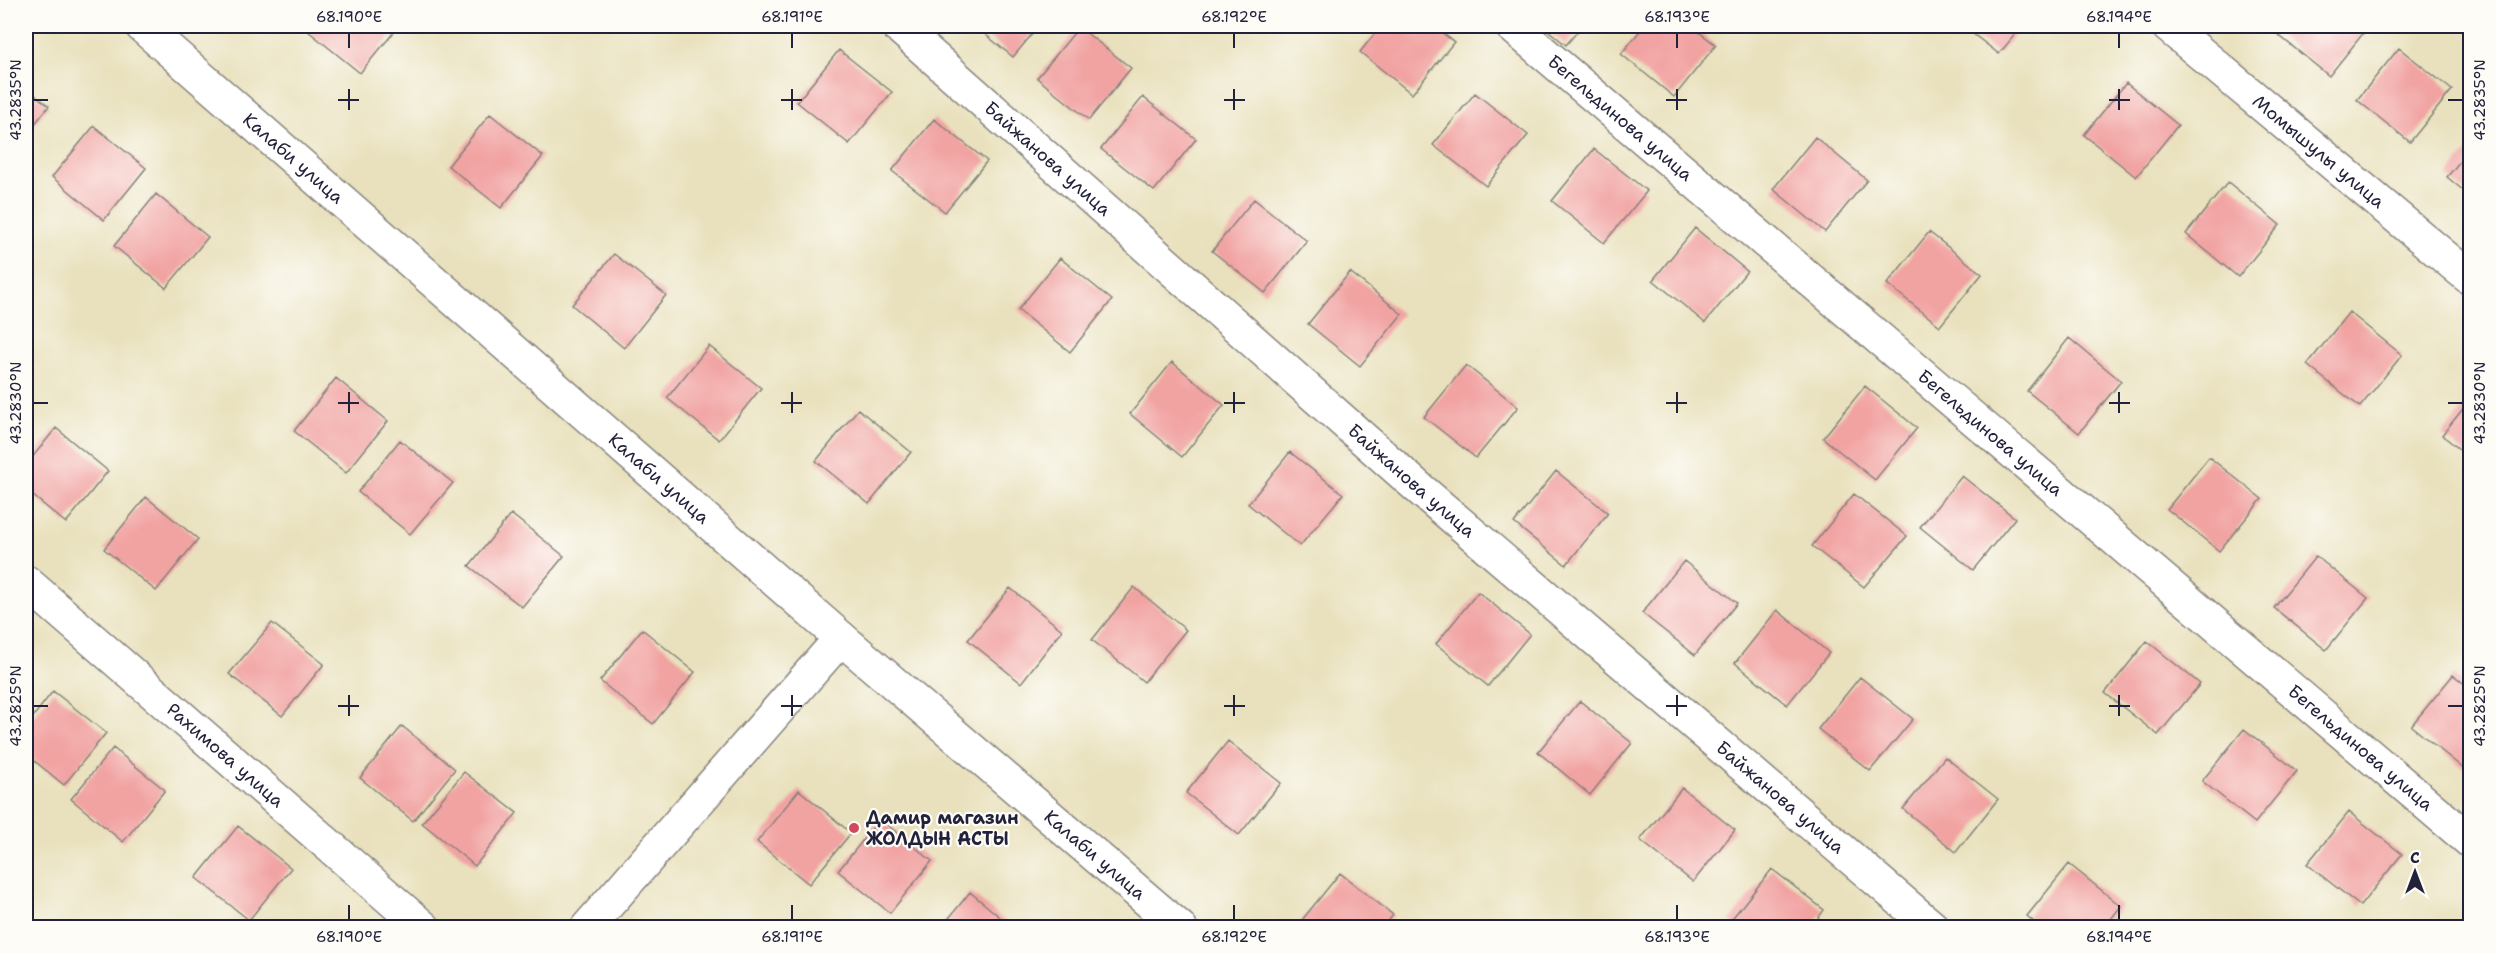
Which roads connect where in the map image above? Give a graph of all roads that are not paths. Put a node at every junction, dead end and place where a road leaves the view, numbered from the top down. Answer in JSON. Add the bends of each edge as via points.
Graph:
{"nodes":[{"id":1,"x":142,"y":26,"type":"edge"},
{"id":2,"x":898,"y":26,"type":"edge"},
{"id":3,"x":1512,"y":26,"type":"edge"},
{"id":4,"x":2168,"y":26,"type":"edge"},
{"id":5,"x":2470,"y":278,"type":"edge"},
{"id":6,"x":26,"y":582,"type":"edge"},
{"id":7,"x":841,"y":638,"type":"junction"},
{"id":8,"x":2470,"y":841,"type":"edge"},
{"id":9,"x":424,"y":927,"type":"edge"},
{"id":10,"x":587,"y":927,"type":"edge"},
{"id":11,"x":1180,"y":927,"type":"edge"},
{"id":12,"x":1933,"y":927,"type":"edge"}],
"edges":[{"from":1,"to":7,"type":"street","name":"Калаби улица"},
{"from":2,"to":12,"type":"street","name":"Байжанова улица","via":[[1421,490]]},
{"from":3,"to":8,"type":"street","name":"Бегельдинова улица"},
{"from":4,"to":5,"type":"street","name":"Момышулы улица"},
{"from":6,"to":9,"type":"street","name":"Рахимова улица"},
{"from":7,"to":10,"type":"street"},
{"from":7,"to":11,"type":"street","name":"Калаби улица"}]}
